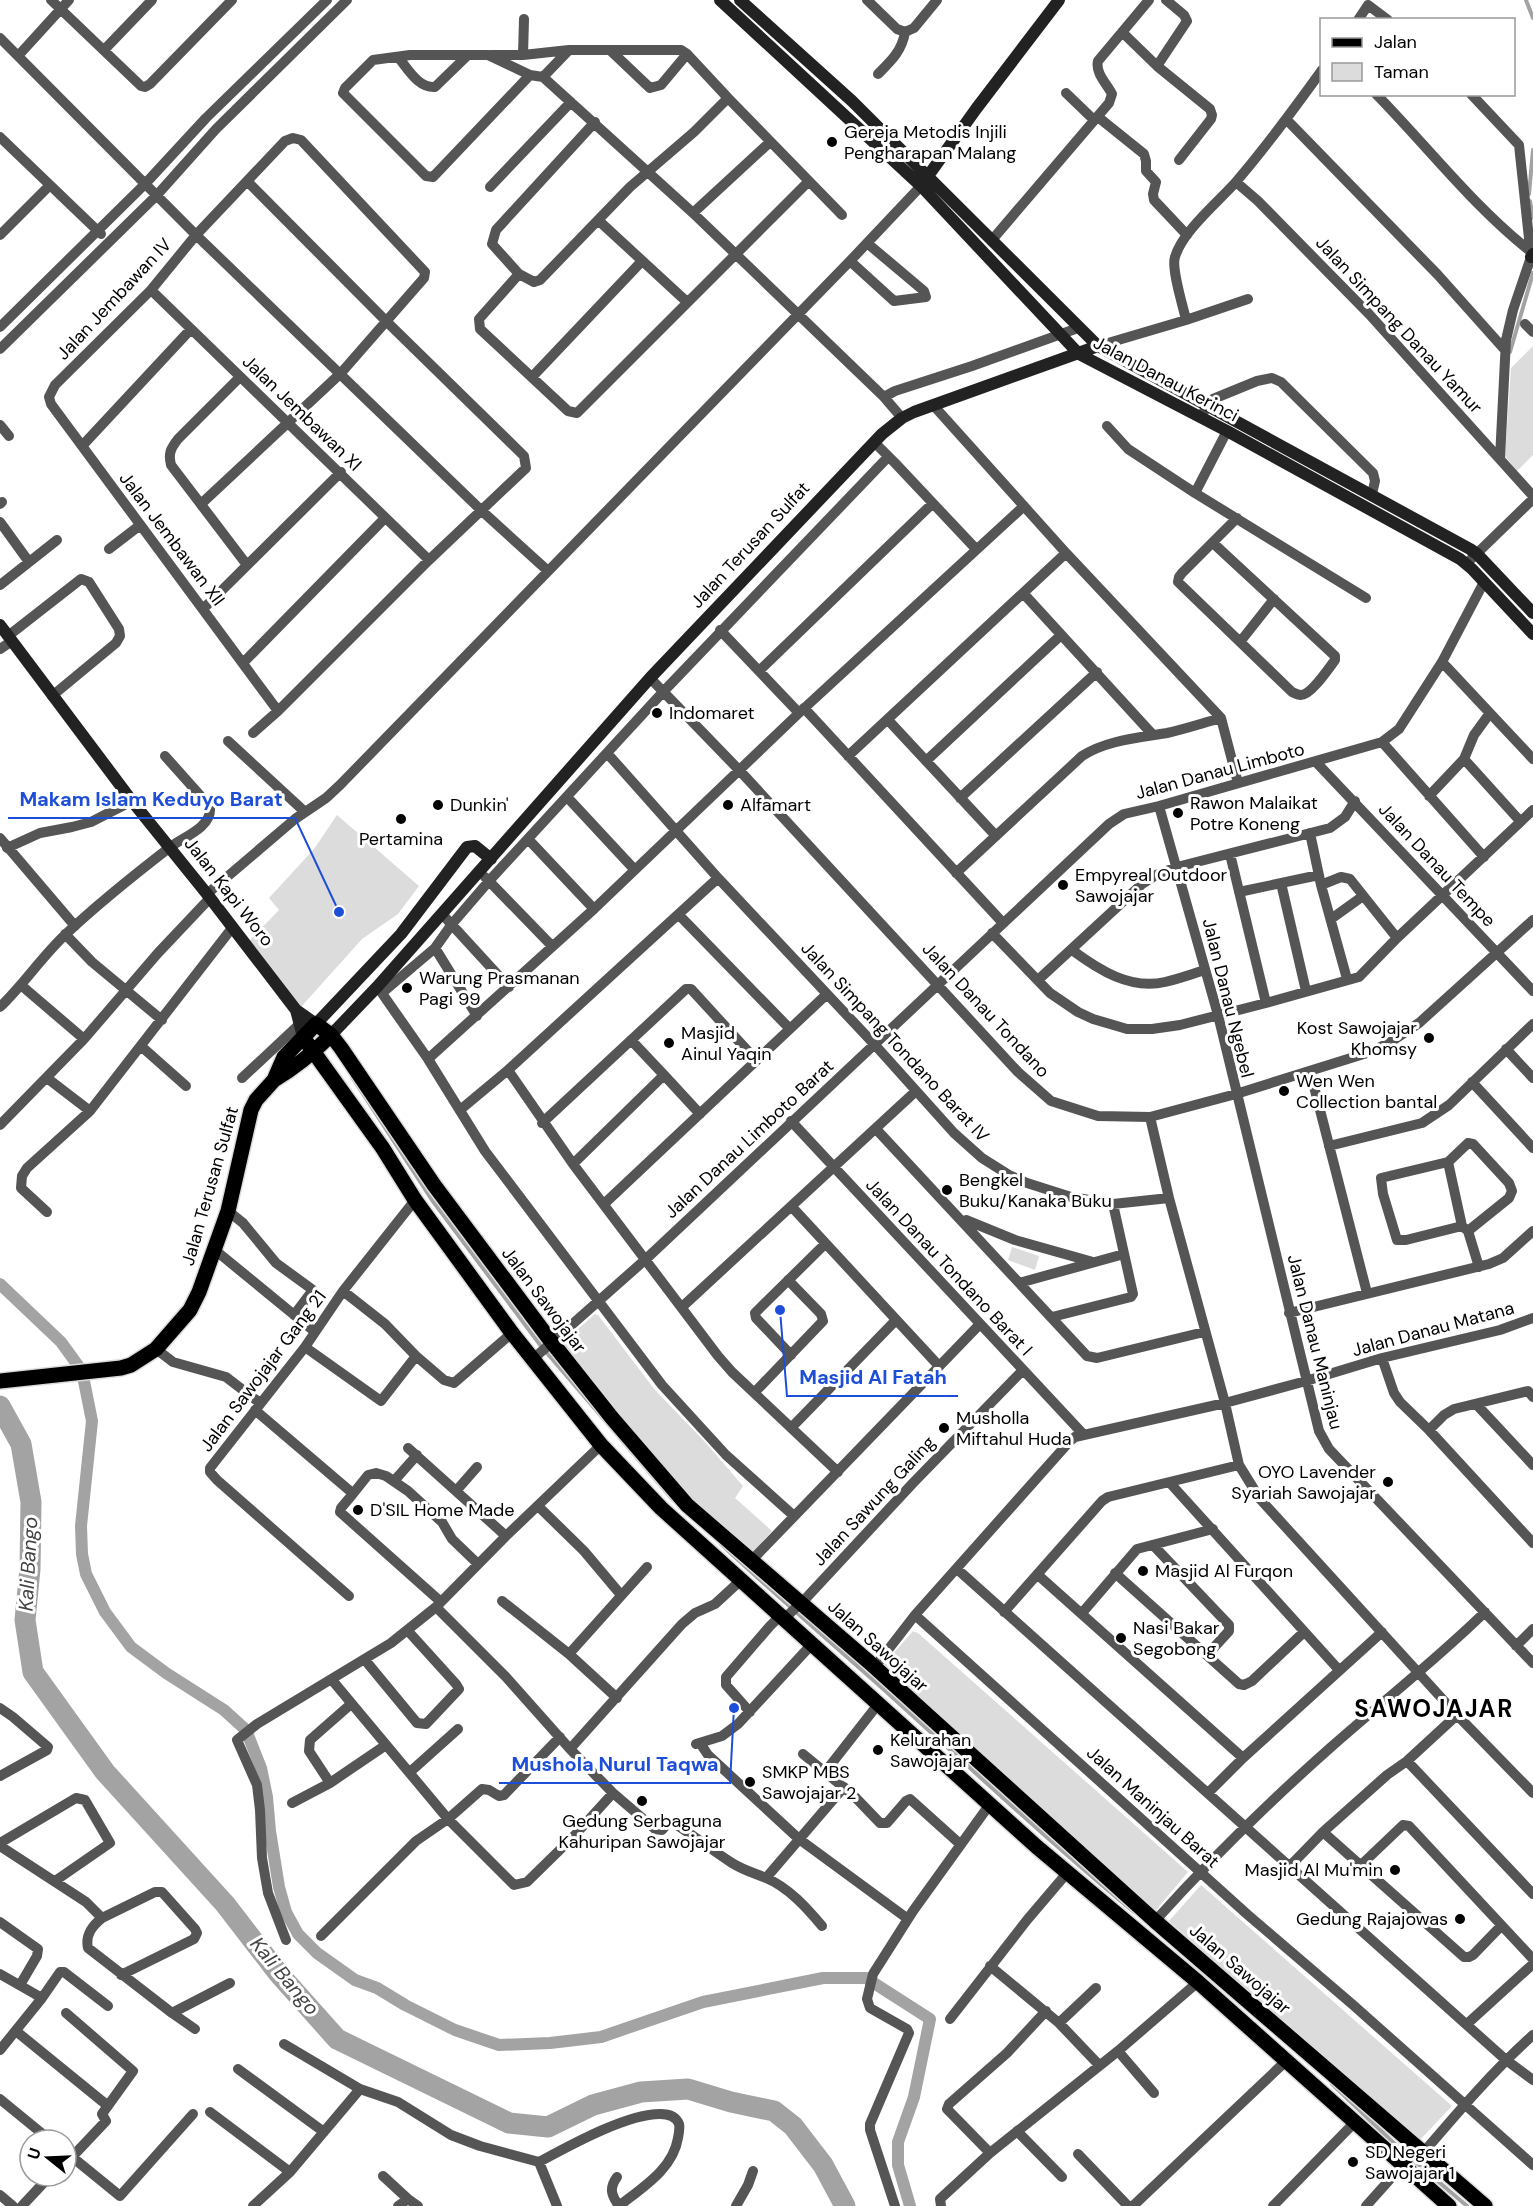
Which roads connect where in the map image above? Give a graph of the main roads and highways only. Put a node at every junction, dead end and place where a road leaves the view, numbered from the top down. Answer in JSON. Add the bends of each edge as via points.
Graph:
{"nodes":[{"id":1,"x":307,"y":1026,"type":"junction"},
{"id":2,"x":331,"y":1035,"type":"junction"},
{"id":3,"x":314,"y":1053,"type":"junction"},
{"id":4,"x":274,"y":1080,"type":"junction"},
{"id":5,"x":543,"y":1350,"type":"junction"},
{"id":6,"x":0,"y":1381,"type":"edge"},
{"id":7,"x":725,"y":1551,"type":"junction"},
{"id":8,"x":863,"y":1671,"type":"junction"},
{"id":9,"x":1045,"y":1838,"type":"junction"},
{"id":10,"x":1449,"y":2206,"type":"edge"},
{"id":11,"x":1485,"y":2206,"type":"edge"}],
"edges":[{"from":1,"to":2,"type":"main road"},
{"from":1,"to":3,"type":"main road","name":"Jalan Kapi Woro"},
{"from":1,"to":4,"type":"main road","name":"Jalan Terusan Sulfat","via":[[284,1057]]},
{"from":2,"to":3,"type":"main road","name":"Jalan Terusan Sulfat"},
{"from":2,"to":5,"type":"main road","name":"Jalan Sawojajar"},
{"from":3,"to":4,"type":"main road","name":"Jalan Terusan Sulfat"},
{"from":3,"to":5,"type":"main road","name":"Jalan Sawojajar","via":[[512,1333]]},
{"from":4,"to":6,"type":"main road","name":"Jalan Terusan Sulfat","via":[[256,1100],[248,1117],[228,1211],[190,1310],[156,1349],[131,1365]]},
{"from":5,"to":7,"type":"main road","name":"Jalan Sawojajar","via":[[612,1418]]},
{"from":5,"to":7,"type":"main road","name":"Jalan Sawojajar","via":[[601,1445],[661,1508]]},
{"from":7,"to":8,"type":"main road","name":"Jalan Sawojajar","via":[[751,1561]]},
{"from":7,"to":8,"type":"main road","name":"Jalan Sawojajar","via":[[740,1581],[784,1615],[812,1644]]},
{"from":8,"to":9,"type":"main road","name":"Jalan Sawojajar"},
{"from":8,"to":9,"type":"main road","name":"Jalan Sawojajar","via":[[879,1703],[990,1804]]},
{"from":9,"to":10,"type":"main road","name":"Jalan Sawojajar","via":[[1067,1873],[1198,1982]]},
{"from":9,"to":11,"type":"main road","name":"Jalan Sawojajar","via":[[1155,1921]]}]}
